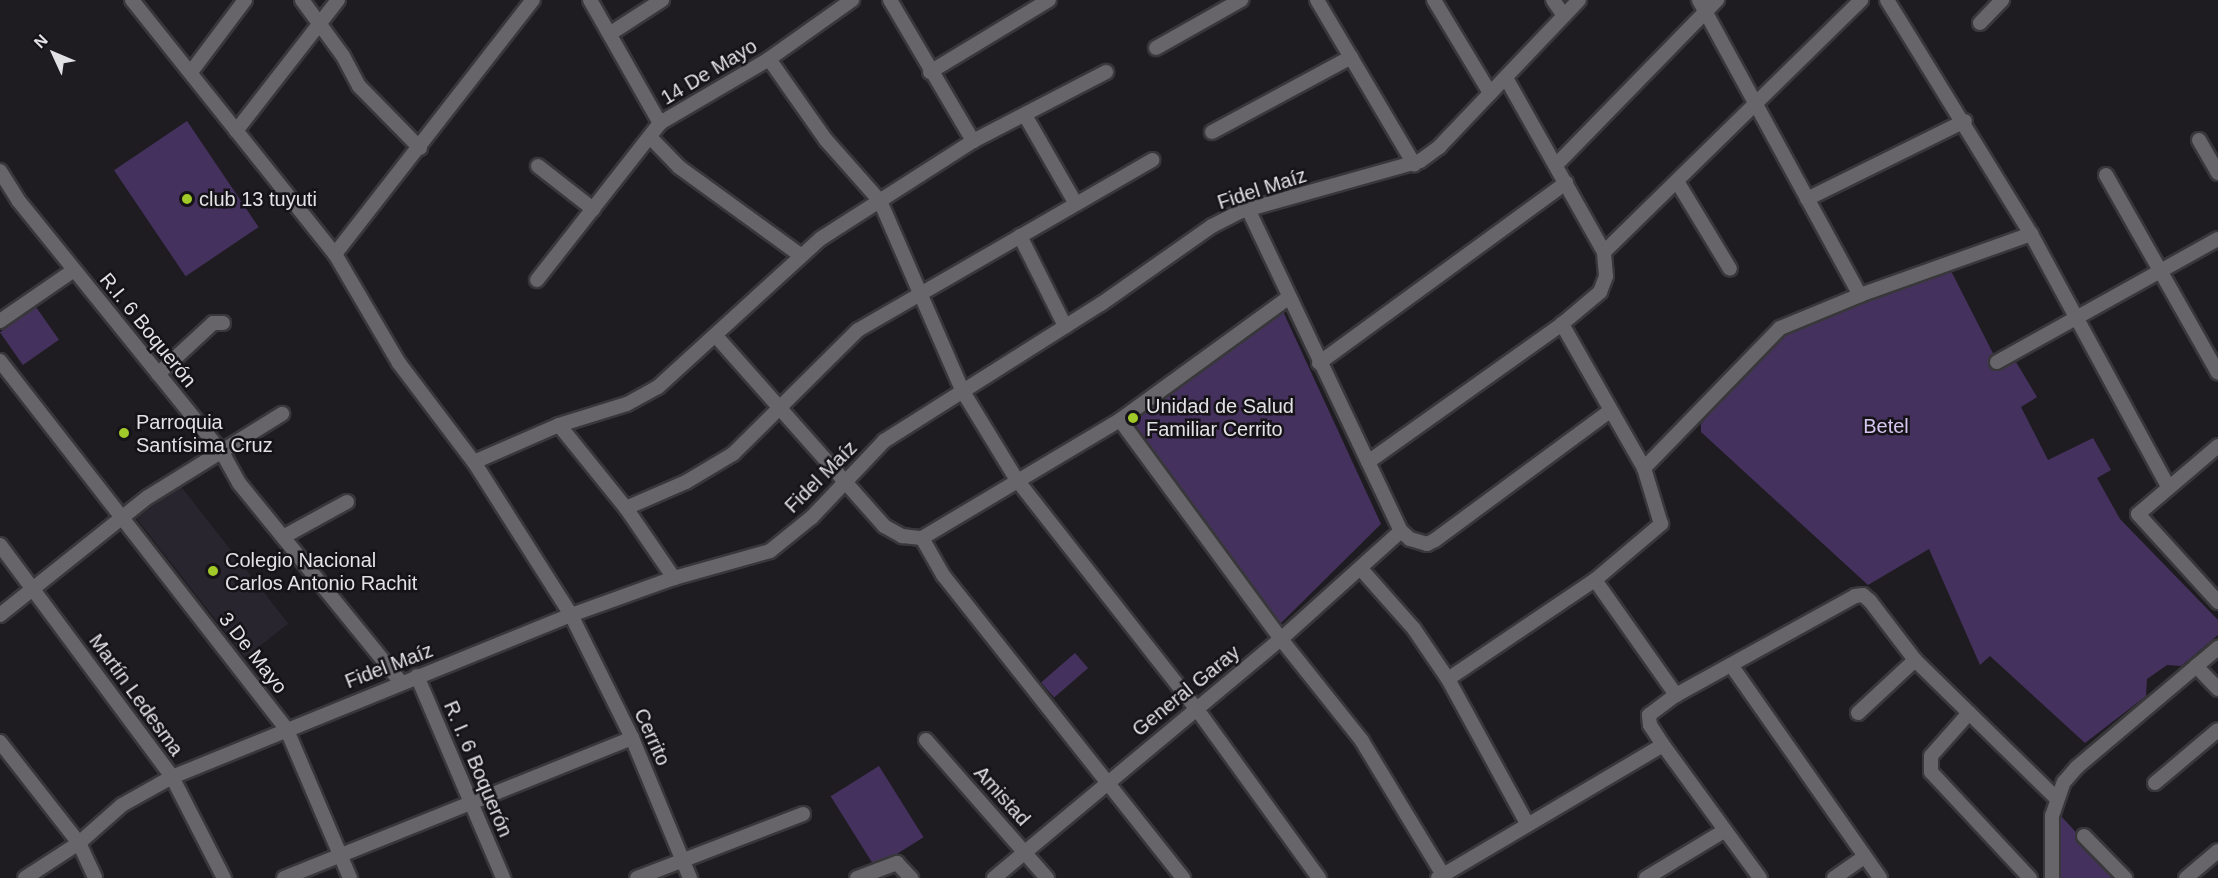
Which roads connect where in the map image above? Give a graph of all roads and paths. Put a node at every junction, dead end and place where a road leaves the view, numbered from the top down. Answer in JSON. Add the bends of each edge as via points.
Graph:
{"nodes":[{"id":1,"x":132,"y":0,"type":"edge"},
{"id":2,"x":245,"y":0,"type":"edge"},
{"id":3,"x":302,"y":0,"type":"edge"},
{"id":4,"x":338,"y":0,"type":"edge"},
{"id":5,"x":533,"y":0,"type":"edge"},
{"id":6,"x":590,"y":0,"type":"edge"},
{"id":7,"x":662,"y":0,"type":"edge"},
{"id":8,"x":852,"y":0,"type":"edge"},
{"id":9,"x":890,"y":0,"type":"edge"},
{"id":10,"x":1048,"y":0,"type":"edge"},
{"id":11,"x":1241,"y":0,"type":"edge"},
{"id":12,"x":1317,"y":0,"type":"edge"},
{"id":13,"x":1434,"y":0,"type":"edge"},
{"id":14,"x":1553,"y":0,"type":"edge"},
{"id":15,"x":1580,"y":0,"type":"edge"},
{"id":16,"x":1718,"y":0,"type":"edge"},
{"id":17,"x":1861,"y":0,"type":"edge"},
{"id":18,"x":1887,"y":0,"type":"edge"},
{"id":19,"x":2002,"y":0,"type":"edge"},
{"id":20,"x":1703,"y":6,"type":"edge"},
{"id":21,"x":1564,"y":16,"type":"junction"},
{"id":22,"x":1980,"y":23,"type":"dead end"},
{"id":23,"x":317,"y":24,"type":"junction"},
{"id":24,"x":611,"y":33,"type":"junction"},
{"id":25,"x":1156,"y":48,"type":"dead end"},
{"id":26,"x":1351,"y":57,"type":"junction"},
{"id":27,"x":769,"y":59,"type":"junction"},
{"id":28,"x":191,"y":72,"type":"junction"},
{"id":29,"x":930,"y":72,"type":"junction"},
{"id":30,"x":1106,"y":72,"type":"dead end"},
{"id":31,"x":1506,"y":78,"type":"junction"},
{"id":32,"x":1490,"y":93,"type":"junction"},
{"id":33,"x":1757,"y":104,"type":"junction"},
{"id":34,"x":1026,"y":117,"type":"junction"},
{"id":35,"x":1965,"y":121,"type":"junction"},
{"id":36,"x":660,"y":123,"type":"junction"},
{"id":37,"x":236,"y":130,"type":"junction"},
{"id":38,"x":1212,"y":132,"type":"dead end"},
{"id":39,"x":650,"y":137,"type":"junction"},
{"id":40,"x":2199,"y":140,"type":"dead end"},
{"id":41,"x":973,"y":141,"type":"junction"},
{"id":42,"x":420,"y":148,"type":"junction"},
{"id":43,"x":1152,"y":160,"type":"dead end"},
{"id":44,"x":1414,"y":164,"type":"junction"},
{"id":45,"x":1556,"y":165,"type":"junction"},
{"id":46,"x":538,"y":166,"type":"dead end"},
{"id":47,"x":0,"y":171,"type":"edge"},
{"id":48,"x":2218,"y":173,"type":"edge"},
{"id":49,"x":2106,"y":175,"type":"dead end"},
{"id":50,"x":1566,"y":183,"type":"junction"},
{"id":51,"x":1678,"y":183,"type":"junction"},
{"id":52,"x":1807,"y":199,"type":"junction"},
{"id":53,"x":880,"y":201,"type":"junction"},
{"id":54,"x":1076,"y":204,"type":"junction"},
{"id":55,"x":593,"y":209,"type":"junction"},
{"id":56,"x":1248,"y":209,"type":"junction"},
{"id":57,"x":2031,"y":234,"type":"junction"},
{"id":58,"x":1020,"y":236,"type":"junction"},
{"id":59,"x":2218,"y":239,"type":"edge"},
{"id":60,"x":1604,"y":252,"type":"junction"},
{"id":61,"x":335,"y":254,"type":"junction"},
{"id":62,"x":800,"y":255,"type":"junction"},
{"id":63,"x":1730,"y":269,"type":"dead end"},
{"id":64,"x":74,"y":270,"type":"junction"},
{"id":65,"x":2161,"y":272,"type":"junction"},
{"id":66,"x":537,"y":280,"type":"dead end"},
{"id":67,"x":1860,"y":294,"type":"junction"},
{"id":68,"x":920,"y":295,"type":"junction"},
{"id":69,"x":1288,"y":298,"type":"junction"},
{"id":70,"x":0,"y":321,"type":"edge"},
{"id":71,"x":2076,"y":321,"type":"junction"},
{"id":72,"x":223,"y":323,"type":"dead end"},
{"id":73,"x":1562,"y":324,"type":"junction"},
{"id":74,"x":1065,"y":326,"type":"junction"},
{"id":75,"x":716,"y":336,"type":"junction"},
{"id":76,"x":0,"y":361,"type":"edge"},
{"id":77,"x":1997,"y":362,"type":"dead end"},
{"id":78,"x":1319,"y":363,"type":"junction"},
{"id":79,"x":2218,"y":373,"type":"edge"},
{"id":80,"x":158,"y":374,"type":"junction"},
{"id":81,"x":962,"y":390,"type":"junction"},
{"id":82,"x":781,"y":409,"type":"junction"},
{"id":83,"x":1610,"y":411,"type":"junction"},
{"id":84,"x":282,"y":414,"type":"dead end"},
{"id":85,"x":1120,"y":420,"type":"junction"},
{"id":86,"x":559,"y":425,"type":"junction"},
{"id":87,"x":2215,"y":453,"type":"edge"},
{"id":88,"x":223,"y":454,"type":"junction"},
{"id":89,"x":474,"y":462,"type":"junction"},
{"id":90,"x":1368,"y":462,"type":"junction"},
{"id":91,"x":1644,"y":468,"type":"junction"},
{"id":92,"x":1017,"y":480,"type":"junction"},
{"id":93,"x":847,"y":482,"type":"junction"},
{"id":94,"x":2168,"y":485,"type":"junction"},
{"id":95,"x":347,"y":502,"type":"dead end"},
{"id":96,"x":626,"y":508,"type":"junction"},
{"id":97,"x":123,"y":517,"type":"junction"},
{"id":98,"x":1401,"y":531,"type":"junction"},
{"id":99,"x":284,"y":537,"type":"junction"},
{"id":100,"x":922,"y":538,"type":"junction"},
{"id":101,"x":0,"y":545,"type":"edge"},
{"id":102,"x":1361,"y":569,"type":"junction"},
{"id":103,"x":674,"y":578,"type":"junction"},
{"id":104,"x":1594,"y":580,"type":"junction"},
{"id":105,"x":34,"y":587,"type":"junction"},
{"id":106,"x":2218,"y":602,"type":"edge"},
{"id":107,"x":0,"y":615,"type":"edge"},
{"id":108,"x":571,"y":615,"type":"junction"},
{"id":109,"x":1281,"y":639,"type":"junction"},
{"id":110,"x":2218,"y":648,"type":"edge"},
{"id":111,"x":1916,"y":660,"type":"junction"},
{"id":112,"x":1731,"y":665,"type":"junction"},
{"id":113,"x":2196,"y":666,"type":"junction"},
{"id":114,"x":417,"y":676,"type":"junction"},
{"id":115,"x":1448,"y":679,"type":"junction"},
{"id":116,"x":400,"y":681,"type":"junction"},
{"id":117,"x":2218,"y":689,"type":"edge"},
{"id":118,"x":1676,"y":695,"type":"junction"},
{"id":119,"x":1196,"y":708,"type":"junction"},
{"id":120,"x":1858,"y":713,"type":"dead end"},
{"id":121,"x":1969,"y":713,"type":"junction"},
{"id":122,"x":286,"y":728,"type":"junction"},
{"id":123,"x":2218,"y":730,"type":"edge"},
{"id":124,"x":632,"y":738,"type":"junction"},
{"id":125,"x":926,"y":740,"type":"dead end"},
{"id":126,"x":1663,"y":745,"type":"junction"},
{"id":127,"x":3,"y":751,"type":"edge"},
{"id":128,"x":172,"y":777,"type":"junction"},
{"id":129,"x":1106,"y":782,"type":"junction"},
{"id":130,"x":2155,"y":783,"type":"dead end"},
{"id":131,"x":2056,"y":798,"type":"junction"},
{"id":132,"x":473,"y":804,"type":"junction"},
{"id":133,"x":802,"y":814,"type":"dead end"},
{"id":134,"x":1528,"y":825,"type":"junction"},
{"id":135,"x":1724,"y":831,"type":"junction"},
{"id":136,"x":2084,"y":836,"type":"dead end"},
{"id":137,"x":79,"y":843,"type":"junction"},
{"id":138,"x":2218,"y":851,"type":"edge"},
{"id":139,"x":1026,"y":852,"type":"junction"},
{"id":140,"x":340,"y":855,"type":"junction"},
{"id":141,"x":1863,"y":858,"type":"junction"},
{"id":142,"x":683,"y":859,"type":"junction"},
{"id":143,"x":1442,"y":877,"type":"edge"},
{"id":144,"x":25,"y":878,"type":"edge"},
{"id":145,"x":95,"y":878,"type":"edge"},
{"id":146,"x":224,"y":878,"type":"edge"},
{"id":147,"x":284,"y":878,"type":"edge"},
{"id":148,"x":350,"y":878,"type":"edge"},
{"id":149,"x":503,"y":878,"type":"edge"},
{"id":150,"x":637,"y":878,"type":"edge"},
{"id":151,"x":690,"y":878,"type":"edge"},
{"id":152,"x":857,"y":878,"type":"edge"},
{"id":153,"x":911,"y":878,"type":"edge"},
{"id":154,"x":994,"y":878,"type":"edge"},
{"id":155,"x":1047,"y":878,"type":"edge"},
{"id":156,"x":1183,"y":878,"type":"edge"},
{"id":157,"x":1319,"y":878,"type":"edge"},
{"id":158,"x":1646,"y":878,"type":"edge"},
{"id":159,"x":1760,"y":878,"type":"edge"},
{"id":160,"x":1834,"y":878,"type":"edge"},
{"id":161,"x":1880,"y":878,"type":"edge"},
{"id":162,"x":2030,"y":878,"type":"edge"},
{"id":163,"x":2052,"y":878,"type":"edge"},
{"id":164,"x":2125,"y":878,"type":"edge"},
{"id":165,"x":2186,"y":878,"type":"edge"}],
"edges":[{"from":1,"to":28,"type":"street","name":"Cerrito"},
{"from":2,"to":28,"type":"street"},
{"from":3,"to":23,"type":"street"},
{"from":4,"to":23,"type":"street"},
{"from":5,"to":42,"type":"street"},
{"from":6,"to":24,"type":"street"},
{"from":7,"to":24,"type":"street"},
{"from":8,"to":27,"type":"street","name":"14 De Mayo"},
{"from":9,"to":29,"type":"street"},
{"from":10,"to":29,"type":"street"},
{"from":11,"to":25,"type":"street"},
{"from":12,"to":26,"type":"street"},
{"from":13,"to":32,"type":"street"},
{"from":14,"to":21,"type":"street"},
{"from":15,"to":21,"type":"street","name":"Fidel Maíz"},
{"from":16,"to":20,"type":"street"},
{"from":17,"to":33,"type":"street"},
{"from":18,"to":35,"type":"street"},
{"from":19,"to":22,"type":"street"},
{"from":20,"to":33,"type":"street"},
{"from":20,"to":45,"type":"street"},
{"from":21,"to":31,"type":"street","name":"Fidel Maíz"},
{"from":23,"to":37,"type":"street"},
{"from":23,"to":42,"type":"street","via":[[343,56],[359,86]]},
{"from":24,"to":36,"type":"street"},
{"from":26,"to":38,"type":"street"},
{"from":26,"to":44,"type":"street"},
{"from":27,"to":36,"type":"street","name":"14 De Mayo"},
{"from":27,"to":53,"type":"street","via":[[826,140]]},
{"from":28,"to":37,"type":"street","name":"Cerrito"},
{"from":29,"to":41,"type":"street"},
{"from":30,"to":34,"type":"street"},
{"from":31,"to":32,"type":"street","name":"Fidel Maíz"},
{"from":31,"to":45,"type":"street"},
{"from":32,"to":44,"type":"street","name":"Fidel Maíz","via":[[1439,147]]},
{"from":33,"to":51,"type":"street"},
{"from":33,"to":52,"type":"street"},
{"from":34,"to":41,"type":"street"},
{"from":34,"to":54,"type":"street"},
{"from":35,"to":52,"type":"street"},
{"from":35,"to":57,"type":"street"},
{"from":36,"to":39,"type":"street","name":"14 De Mayo"},
{"from":37,"to":61,"type":"street","name":"Cerrito"},
{"from":39,"to":55,"type":"street","name":"14 De Mayo"},
{"from":39,"to":62,"type":"street","via":[[679,167]]},
{"from":40,"to":48,"type":"street"},
{"from":41,"to":53,"type":"street"},
{"from":42,"to":61,"type":"street"},
{"from":43,"to":54,"type":"street"},
{"from":44,"to":56,"type":"street","name":"Fidel Maíz"},
{"from":45,"to":50,"type":"street"},
{"from":46,"to":55,"type":"street"},
{"from":47,"to":64,"type":"street","name":"R.I. 6 Boquerón"},
{"from":49,"to":65,"type":"street"},
{"from":50,"to":60,"type":"street"},
{"from":50,"to":78,"type":"street"},
{"from":51,"to":60,"type":"street"},
{"from":51,"to":63,"type":"street"},
{"from":52,"to":67,"type":"street"},
{"from":53,"to":62,"type":"street"},
{"from":53,"to":68,"type":"street"},
{"from":54,"to":58,"type":"street"},
{"from":55,"to":66,"type":"street","name":"14 De Mayo"},
{"from":56,"to":69,"type":"street"},
{"from":56,"to":74,"type":"street","name":"Fidel Maíz","via":[[1202,232]]},
{"from":57,"to":67,"type":"street"},
{"from":57,"to":71,"type":"street"},
{"from":58,"to":68,"type":"street"},
{"from":58,"to":74,"type":"street"},
{"from":59,"to":65,"type":"street"},
{"from":60,"to":73,"type":"street","via":[[1605,285]]},
{"from":61,"to":89,"type":"street","name":"Cerrito","via":[[399,363]]},
{"from":62,"to":75,"type":"street"},
{"from":64,"to":70,"type":"street"},
{"from":64,"to":80,"type":"street","name":"R.I. 6 Boquerón"},
{"from":65,"to":71,"type":"street"},
{"from":65,"to":79,"type":"street"},
{"from":67,"to":91,"type":"street","via":[[1780,328]]},
{"from":68,"to":81,"type":"street"},
{"from":68,"to":82,"type":"street","via":[[844,340]]},
{"from":69,"to":78,"type":"street"},
{"from":69,"to":85,"type":"street"},
{"from":71,"to":77,"type":"street"},
{"from":71,"to":94,"type":"street"},
{"from":72,"to":80,"type":"street","via":[[213,323]]},
{"from":73,"to":83,"type":"street"},
{"from":73,"to":90,"type":"street"},
{"from":74,"to":81,"type":"street","name":"Fidel Maíz"},
{"from":75,"to":82,"type":"street"},
{"from":75,"to":86,"type":"street","via":[[644,395]]},
{"from":76,"to":97,"type":"street","name":"3 De Mayo"},
{"from":78,"to":90,"type":"street"},
{"from":80,"to":88,"type":"street","name":"R.I. 6 Boquerón"},
{"from":81,"to":92,"type":"street"},
{"from":81,"to":93,"type":"street","name":"Fidel Maíz","via":[[884,441]]},
{"from":82,"to":93,"type":"street"},
{"from":82,"to":96,"type":"street","via":[[733,454]]},
{"from":83,"to":91,"type":"street"},
{"from":83,"to":98,"type":"street","via":[[1435,540],[1418,543]]},
{"from":84,"to":88,"type":"street"},
{"from":85,"to":92,"type":"street"},
{"from":85,"to":109,"type":"street"},
{"from":86,"to":89,"type":"street"},
{"from":86,"to":96,"type":"street"},
{"from":87,"to":94,"type":"street"},
{"from":88,"to":97,"type":"street","via":[[176,478]]},
{"from":88,"to":99,"type":"street","name":"R.I. 6 Boquerón","via":[[239,483]]},
{"from":89,"to":108,"type":"street","name":"Cerrito"},
{"from":90,"to":98,"type":"street"},
{"from":91,"to":104,"type":"street","via":[[1661,524]]},
{"from":92,"to":100,"type":"street"},
{"from":92,"to":119,"type":"street"},
{"from":93,"to":100,"type":"street","via":[[884,526],[902,536]]},
{"from":93,"to":103,"type":"street","name":"Fidel Maíz","via":[[770,550]]},
{"from":94,"to":106,"type":"street","via":[[2141,509],[2139,519]]},
{"from":95,"to":99,"type":"street"},
{"from":96,"to":103,"type":"street"},
{"from":97,"to":105,"type":"street"},
{"from":97,"to":122,"type":"street","name":"3 De Mayo"},
{"from":98,"to":102,"type":"street","name":"General Garay"},
{"from":99,"to":116,"type":"street","name":"R.I. 6 Boquerón"},
{"from":100,"to":129,"type":"street","via":[[944,574]]},
{"from":101,"to":105,"type":"street","name":"Martín Ledesma"},
{"from":102,"to":109,"type":"street","name":"General Garay"},
{"from":102,"to":115,"type":"street","via":[[1414,629]]},
{"from":103,"to":108,"type":"street","name":"Fidel Maíz"},
{"from":104,"to":115,"type":"street"},
{"from":104,"to":118,"type":"street"},
{"from":105,"to":107,"type":"street"},
{"from":105,"to":128,"type":"street","name":"Martín Ledesma"},
{"from":108,"to":114,"type":"street","name":"Fidel Maíz"},
{"from":108,"to":124,"type":"street","name":"Cerrito"},
{"from":109,"to":119,"type":"street","name":"General Garay"},
{"from":109,"to":143,"type":"street","via":[[1362,741]]},
{"from":110,"to":113,"type":"street"},
{"from":111,"to":112,"type":"street","via":[[1863,595]]},
{"from":111,"to":120,"type":"street"},
{"from":111,"to":121,"type":"street"},
{"from":112,"to":118,"type":"street"},
{"from":112,"to":141,"type":"street"},
{"from":113,"to":117,"type":"street"},
{"from":113,"to":131,"type":"street","via":[[2077,767]]},
{"from":114,"to":116,"type":"street","name":"Fidel Maíz"},
{"from":114,"to":132,"type":"street","name":"R. I. 6 Boquerón"},
{"from":115,"to":134,"type":"street"},
{"from":116,"to":122,"type":"street","name":"Fidel Maíz"},
{"from":118,"to":126,"type":"street","via":[[1648,715]]},
{"from":119,"to":129,"type":"street","name":"General Garay"},
{"from":119,"to":157,"type":"street"},
{"from":121,"to":131,"type":"street"},
{"from":121,"to":162,"type":"street","via":[[1931,756],[1931,772]]},
{"from":122,"to":128,"type":"street","name":"Fidel Maíz"},
{"from":122,"to":140,"type":"street","name":"3 De Mayo"},
{"from":123,"to":130,"type":"street"},
{"from":124,"to":132,"type":"street"},
{"from":124,"to":142,"type":"street","name":"Cerrito"},
{"from":125,"to":139,"type":"street","name":"Amistad"},
{"from":126,"to":134,"type":"street"},
{"from":126,"to":135,"type":"street"},
{"from":127,"to":137,"type":"street"},
{"from":128,"to":137,"type":"street","name":"Fidel Maíz","via":[[122,805]]},
{"from":128,"to":146,"type":"street","name":"Martín Ledesma"},
{"from":129,"to":139,"type":"street","name":"General Garay"},
{"from":129,"to":156,"type":"street"},
{"from":131,"to":163,"type":"street"},
{"from":132,"to":140,"type":"street"},
{"from":132,"to":149,"type":"street","name":"R. I. 6 Boquerón"},
{"from":133,"to":142,"type":"street"},
{"from":134,"to":143,"type":"street"},
{"from":135,"to":158,"type":"street"},
{"from":135,"to":159,"type":"street"},
{"from":136,"to":164,"type":"street"},
{"from":137,"to":144,"type":"street","name":"Fidel Maíz"},
{"from":137,"to":145,"type":"street"},
{"from":138,"to":165,"type":"street"},
{"from":139,"to":154,"type":"street","name":"General Garay"},
{"from":139,"to":155,"type":"street","name":"Amistad"},
{"from":140,"to":147,"type":"street"},
{"from":140,"to":148,"type":"street","name":"3 De Mayo"},
{"from":141,"to":160,"type":"street"},
{"from":141,"to":161,"type":"street"},
{"from":142,"to":150,"type":"street"},
{"from":142,"to":151,"type":"street","name":"Cerrito"},
{"from":152,"to":153,"type":"street","via":[[897,863]]}]}
